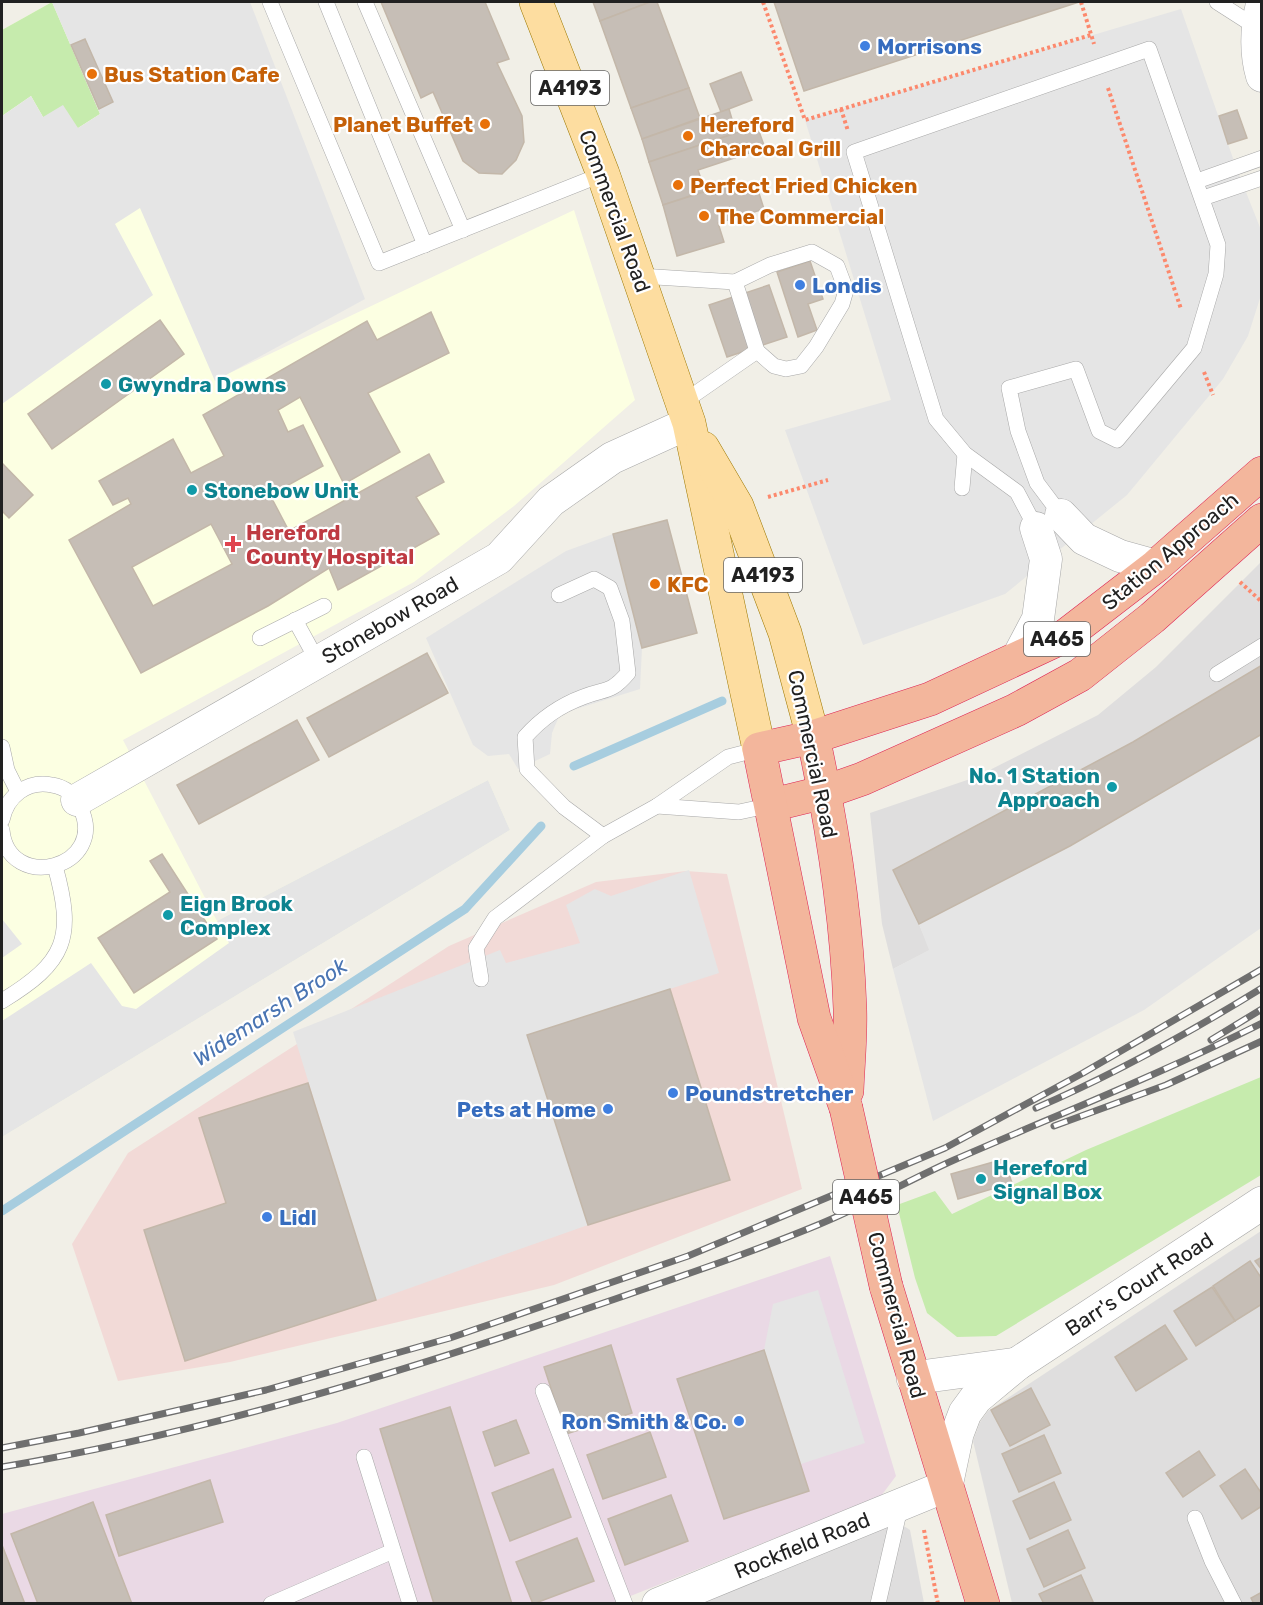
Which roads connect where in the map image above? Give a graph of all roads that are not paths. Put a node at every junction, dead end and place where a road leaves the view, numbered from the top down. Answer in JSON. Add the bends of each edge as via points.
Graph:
{"nodes":[{"id":1,"x":270,"y":2,"type":"edge"},
{"id":2,"x":326,"y":2,"type":"edge"},
{"id":3,"x":365,"y":2,"type":"edge"},
{"id":4,"x":536,"y":2,"type":"edge"},
{"id":5,"x":1217,"y":2,"type":"edge"},
{"id":6,"x":1259,"y":15,"type":"edge"},
{"id":7,"x":1262,"y":76,"type":"edge"},
{"id":8,"x":1262,"y":158,"type":"edge"},
{"id":9,"x":603,"y":174,"type":"junction"},
{"id":10,"x":1262,"y":178,"type":"edge"},
{"id":11,"x":1197,"y":181,"type":"junction"},
{"id":12,"x":1203,"y":198,"type":"junction"},
{"id":13,"x":463,"y":230,"type":"junction"},
{"id":14,"x":425,"y":245,"type":"junction"},
{"id":15,"x":640,"y":276,"type":"junction"},
{"id":16,"x":735,"y":282,"type":"junction"},
{"id":17,"x":757,"y":351,"type":"junction"},
{"id":18,"x":686,"y":413,"type":"junction"},
{"id":19,"x":965,"y":453,"type":"junction"},
{"id":20,"x":1262,"y":473,"type":"edge"},
{"id":21,"x":962,"y":488,"type":"dead end"},
{"id":22,"x":1262,"y":520,"type":"edge"},
{"id":23,"x":1048,"y":521,"type":"junction"},
{"id":24,"x":1156,"y":566,"type":"junction"},
{"id":25,"x":559,"y":595,"type":"dead end"},
{"id":26,"x":324,"y":606,"type":"dead end"},
{"id":27,"x":295,"y":620,"type":"junction"},
{"id":28,"x":260,"y":638,"type":"dead end"},
{"id":29,"x":1262,"y":646,"type":"edge"},
{"id":30,"x":1018,"y":657,"type":"junction"},
{"id":31,"x":318,"y":662,"type":"junction"},
{"id":32,"x":1216,"y":674,"type":"dead end"},
{"id":33,"x":813,"y":737,"type":"junction"},
{"id":34,"x":2,"y":747,"type":"edge"},
{"id":35,"x":759,"y":749,"type":"junction"},
{"id":36,"x":18,"y":792,"type":"junction"},
{"id":37,"x":825,"y":792,"type":"junction"},
{"id":38,"x":77,"y":800,"type":"junction"},
{"id":39,"x":772,"y":805,"type":"junction"},
{"id":40,"x":657,"y":806,"type":"junction"},
{"id":41,"x":2,"y":820,"type":"edge"},
{"id":42,"x":2,"y":833,"type":"edge"},
{"id":43,"x":603,"y":836,"type":"junction"},
{"id":44,"x":55,"y":866,"type":"junction"},
{"id":45,"x":481,"y":979,"type":"dead end"},
{"id":46,"x":2,"y":1000,"type":"edge"},
{"id":47,"x":846,"y":1108,"type":"junction"},
{"id":48,"x":1262,"y":1203,"type":"edge"},
{"id":49,"x":1017,"y":1364,"type":"junction"},
{"id":50,"x":913,"y":1378,"type":"junction"},
{"id":51,"x":543,"y":1391,"type":"dead end"},
{"id":52,"x":364,"y":1457,"type":"dead end"},
{"id":53,"x":921,"y":1496,"type":"junction"},
{"id":54,"x":1195,"y":1518,"type":"dead end"},
{"id":55,"x":393,"y":1551,"type":"junction"},
{"id":56,"x":271,"y":1604,"type":"edge"},
{"id":57,"x":410,"y":1604,"type":"edge"},
{"id":58,"x":625,"y":1604,"type":"edge"},
{"id":59,"x":658,"y":1604,"type":"edge"},
{"id":60,"x":879,"y":1604,"type":"edge"},
{"id":61,"x":982,"y":1604,"type":"edge"},
{"id":62,"x":1234,"y":1604,"type":"edge"}],
"edges":[{"from":1,"to":14,"type":"lane","via":[[379,263]]},
{"from":2,"to":14,"type":"lane"},
{"from":3,"to":13,"type":"lane"},
{"from":4,"to":9,"type":"main road","name":"Commercial Road","number":"A4193"},
{"from":5,"to":6,"type":"lane"},
{"from":6,"to":7,"type":"street","via":[[1257,61]]},
{"from":8,"to":11,"type":"lane"},
{"from":9,"to":13,"type":"lane"},
{"from":9,"to":15,"type":"main road","name":"Commercial Road","number":"A4193"},
{"from":10,"to":12,"type":"lane"},
{"from":11,"to":12,"type":"lane"},
{"from":11,"to":19,"type":"lane","via":[[1149,49],[854,152],[936,419]]},
{"from":12,"to":23,"type":"lane","via":[[1218,245],[1218,258],[1194,348],[1117,440],[1099,431],[1076,369],[1009,388],[1018,431]]},
{"from":13,"to":14,"type":"lane"},
{"from":15,"to":16,"type":"lane"},
{"from":15,"to":18,"type":"main road","name":"Commercial Road","number":"A4193"},
{"from":16,"to":17,"type":"lane"},
{"from":16,"to":17,"type":"lane","via":[[770,265],[812,252],[837,266],[846,290],[842,304],[801,366],[774,366]]},
{"from":17,"to":18,"type":"lane"},
{"from":18,"to":31,"type":"street","name":"Stonebow Road","via":[[551,501],[499,558]]},
{"from":18,"to":33,"type":"main road","name":"Commercial Road","number":"A4193","via":[[737,506],[785,633]]},
{"from":18,"to":35,"type":"main road","name":"Commercial Road","number":"A4193"},
{"from":19,"to":21,"type":"lane"},
{"from":19,"to":23,"type":"lane"},
{"from":20,"to":24,"type":"highway","name":"Station Approach","number":"A465"},
{"from":22,"to":37,"type":"highway","name":"Station Approach","number":"A465","via":[[1152,618],[1080,675],[1016,710]]},
{"from":23,"to":24,"type":"street","via":[[1120,556]]},
{"from":23,"to":30,"type":"street","via":[[1038,619]]},
{"from":24,"to":30,"type":"highway","name":"Station Approach","number":"A465","via":[[1065,636]]},
{"from":25,"to":43,"type":"lane","via":[[594,579],[610,588],[622,621],[628,673],[615,688],[583,697],[545,715],[525,737],[527,769],[564,807]]},
{"from":26,"to":27,"type":"lane"},
{"from":27,"to":28,"type":"lane"},
{"from":27,"to":31,"type":"lane"},
{"from":29,"to":32,"type":"lane"},
{"from":30,"to":33,"type":"highway","name":"Station Approach","number":"A465","via":[[930,699]]},
{"from":31,"to":38,"type":"street","name":"Stonebow Road"},
{"from":33,"to":35,"type":"highway","name":"Station Approach"},
{"from":33,"to":37,"type":"highway","name":"Commercial Road","number":"A465"},
{"from":34,"to":36,"type":"lane"},
{"from":35,"to":39,"type":"highway","name":"Commercial Road","number":"A465"},
{"from":35,"to":40,"type":"lane","via":[[728,757]]},
{"from":36,"to":38,"type":"lane","via":[[49,784],[68,791]]},
{"from":36,"to":41,"type":"lane","via":[[9,800]]},
{"from":37,"to":39,"type":"highway","name":"Station Approach"},
{"from":37,"to":47,"type":"highway","name":"Commercial Road","number":"A465","via":[[850,1009]]},
{"from":38,"to":44,"type":"lane","via":[[86,831],[81,847],[70,859]]},
{"from":39,"to":40,"type":"lane","via":[[739,812]]},
{"from":39,"to":47,"type":"highway","name":"Commercial Road","number":"A465","via":[[814,1018]]},
{"from":40,"to":43,"type":"lane"},
{"from":42,"to":44,"type":"lane","via":[[6,847],[28,866]]},
{"from":43,"to":45,"type":"lane","via":[[495,918],[476,948]]},
{"from":44,"to":46,"type":"lane","via":[[65,901],[67,922],[63,939],[56,955],[41,971]]},
{"from":47,"to":50,"type":"highway","name":"Commercial Road","number":"A465","bridge":true,"via":[[886,1286]]},
{"from":48,"to":49,"type":"street","name":"Barr's Court Road"},
{"from":49,"to":50,"type":"street","name":"Barr's Court Road"},
{"from":49,"to":53,"type":"street","name":"Barr's Court Road","via":[[976,1398],[965,1413]]},
{"from":50,"to":53,"type":"highway","name":"Commercial Road","number":"A465"},
{"from":51,"to":58,"type":"lane"},
{"from":52,"to":55,"type":"lane"},
{"from":53,"to":59,"type":"street","name":"Rockfield Road"},
{"from":53,"to":60,"type":"lane"},
{"from":53,"to":61,"type":"highway","number":"A465"},
{"from":54,"to":62,"type":"lane"},
{"from":55,"to":56,"type":"lane"},
{"from":55,"to":57,"type":"lane"}]}
